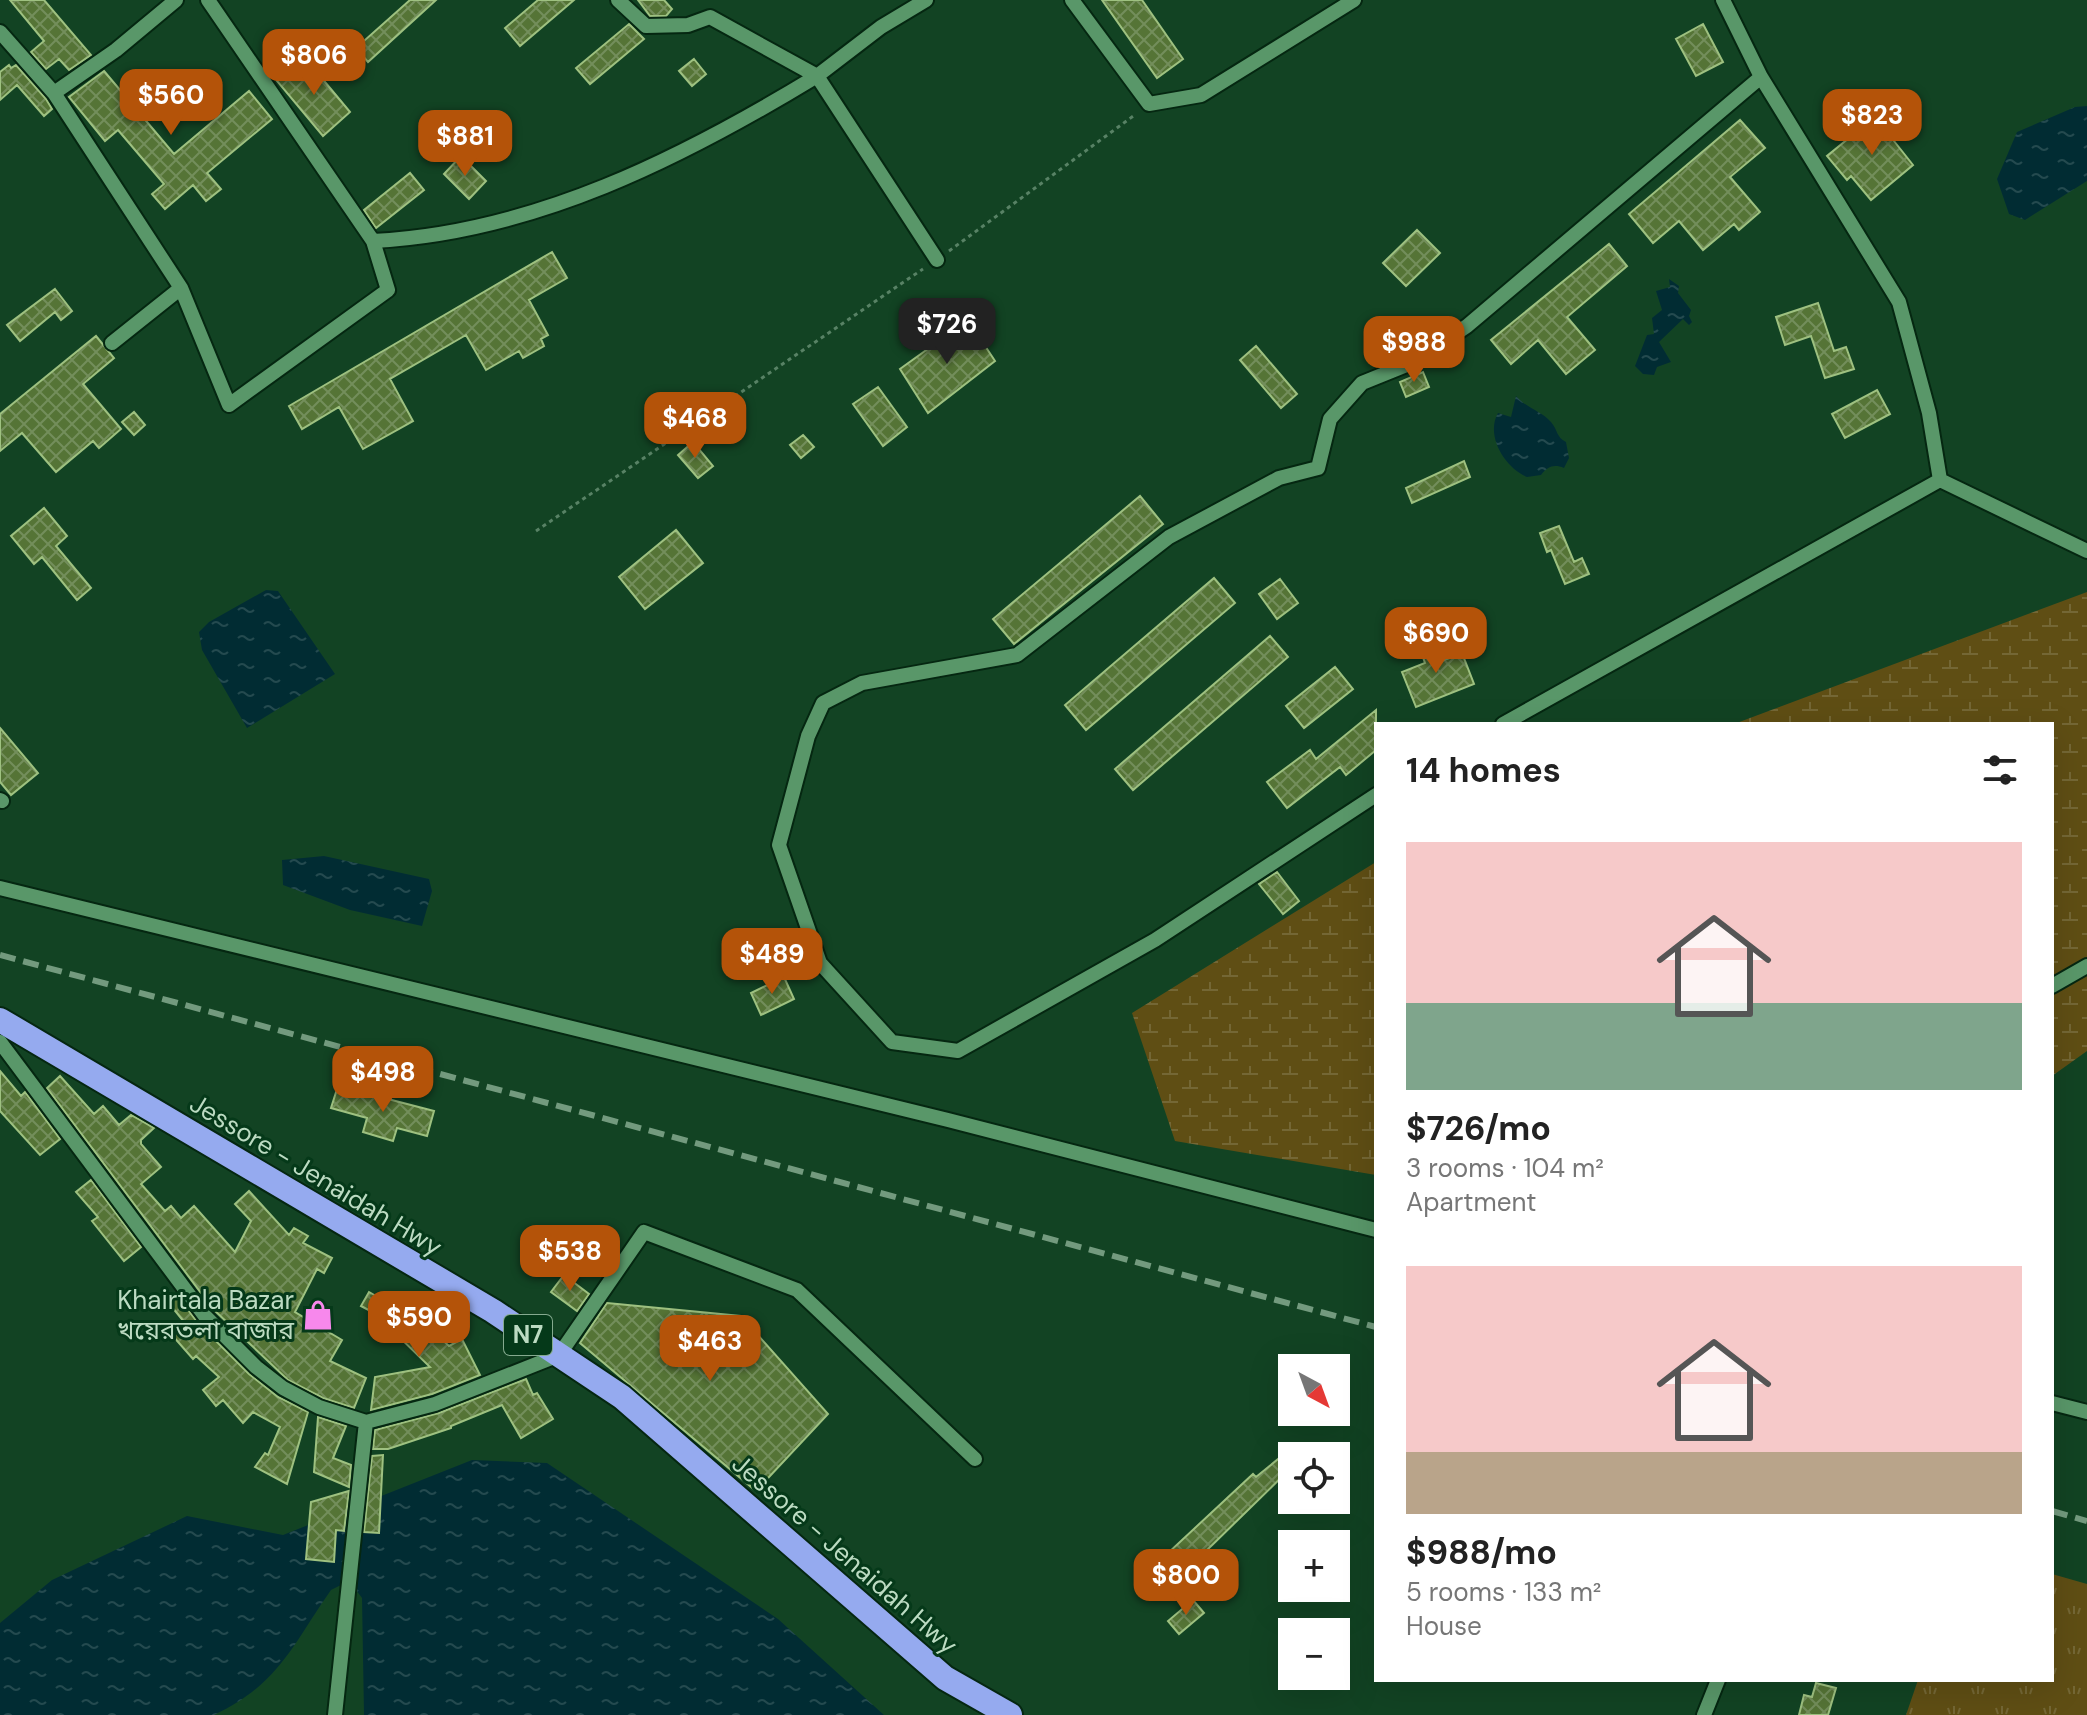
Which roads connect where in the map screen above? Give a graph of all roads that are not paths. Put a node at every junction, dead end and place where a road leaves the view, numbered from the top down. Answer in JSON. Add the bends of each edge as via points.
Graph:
{"nodes":[{"id":1,"x":176,"y":0,"type":"edge"},
{"id":2,"x":208,"y":0,"type":"edge"},
{"id":3,"x":618,"y":0,"type":"edge"},
{"id":4,"x":926,"y":0,"type":"edge"},
{"id":5,"x":1072,"y":0,"type":"edge"},
{"id":6,"x":1354,"y":0,"type":"edge"},
{"id":7,"x":1723,"y":0,"type":"edge"},
{"id":8,"x":0,"y":32,"type":"edge"},
{"id":9,"x":817,"y":76,"type":"junction"},
{"id":10,"x":1761,"y":77,"type":"junction"},
{"id":11,"x":54,"y":93,"type":"junction"},
{"id":12,"x":373,"y":241,"type":"junction"},
{"id":13,"x":937,"y":260,"type":"road end"},
{"id":14,"x":181,"y":288,"type":"junction"},
{"id":15,"x":112,"y":343,"type":"dead end"},
{"id":16,"x":1940,"y":480,"type":"junction"},
{"id":17,"x":2087,"y":551,"type":"edge"},
{"id":18,"x":1507,"y":722,"type":"edge"},
{"id":19,"x":1374,"y":796,"type":"edge"},
{"id":20,"x":0,"y":888,"type":"edge"},
{"id":21,"x":2087,"y":966,"type":"edge"},
{"id":22,"x":2054,"y":985,"type":"edge"},
{"id":23,"x":0,"y":1020,"type":"edge"},
{"id":24,"x":0,"y":1042,"type":"edge"},
{"id":25,"x":1374,"y":1229,"type":"edge"},
{"id":26,"x":559,"y":1355,"type":"junction"},
{"id":27,"x":2054,"y":1404,"type":"edge"},
{"id":28,"x":2087,"y":1412,"type":"edge"},
{"id":29,"x":366,"y":1422,"type":"junction"},
{"id":30,"x":975,"y":1459,"type":"dead end"},
{"id":31,"x":1717,"y":1682,"type":"edge"},
{"id":32,"x":335,"y":1714,"type":"edge"},
{"id":33,"x":1010,"y":1715,"type":"edge"},
{"id":34,"x":1704,"y":1715,"type":"edge"}],
"edges":[{"from":1,"to":11,"type":"street"},
{"from":2,"to":12,"type":"street"},
{"from":3,"to":9,"type":"street","via":[[646,26],[688,25],[710,17]]},
{"from":4,"to":9,"type":"street"},
{"from":5,"to":6,"type":"street","via":[[1149,104],[1201,95]]},
{"from":7,"to":10,"type":"street"},
{"from":8,"to":11,"type":"street"},
{"from":9,"to":12,"type":"street","via":[[613,186],[511,218]]},
{"from":9,"to":13,"type":"street"},
{"from":10,"to":16,"type":"street","via":[[1899,302],[1929,413]]},
{"from":10,"to":19,"type":"street","via":[[1467,326],[1414,362],[1362,383],[1330,419],[1318,468],[1279,478],[1169,537],[1017,655],[862,683],[823,703],[808,736],[779,845],[820,963],[892,1042],[958,1051],[1155,940]]},
{"from":11,"to":14,"type":"street"},
{"from":12,"to":14,"type":"street","via":[[388,290],[229,405]]},
{"from":14,"to":15,"type":"street"},
{"from":16,"to":17,"type":"street"},
{"from":16,"to":18,"type":"street"},
{"from":20,"to":25,"type":"street"},
{"from":21,"to":22,"type":"street"},
{"from":23,"to":26,"type":"highway","name":"Jessore - Jenaidah Hwy","number":"N7"},
{"from":24,"to":29,"type":"street","via":[[205,1316],[283,1388]]},
{"from":26,"to":29,"type":"street","via":[[435,1404]]},
{"from":26,"to":30,"type":"street","via":[[644,1232],[797,1290]]},
{"from":26,"to":33,"type":"highway","name":"Jessore - Jenaidah Hwy","number":"N7","via":[[622,1397],[945,1678]]},
{"from":27,"to":28,"type":"street"},
{"from":29,"to":32,"type":"street"},
{"from":31,"to":34,"type":"street"}]}
